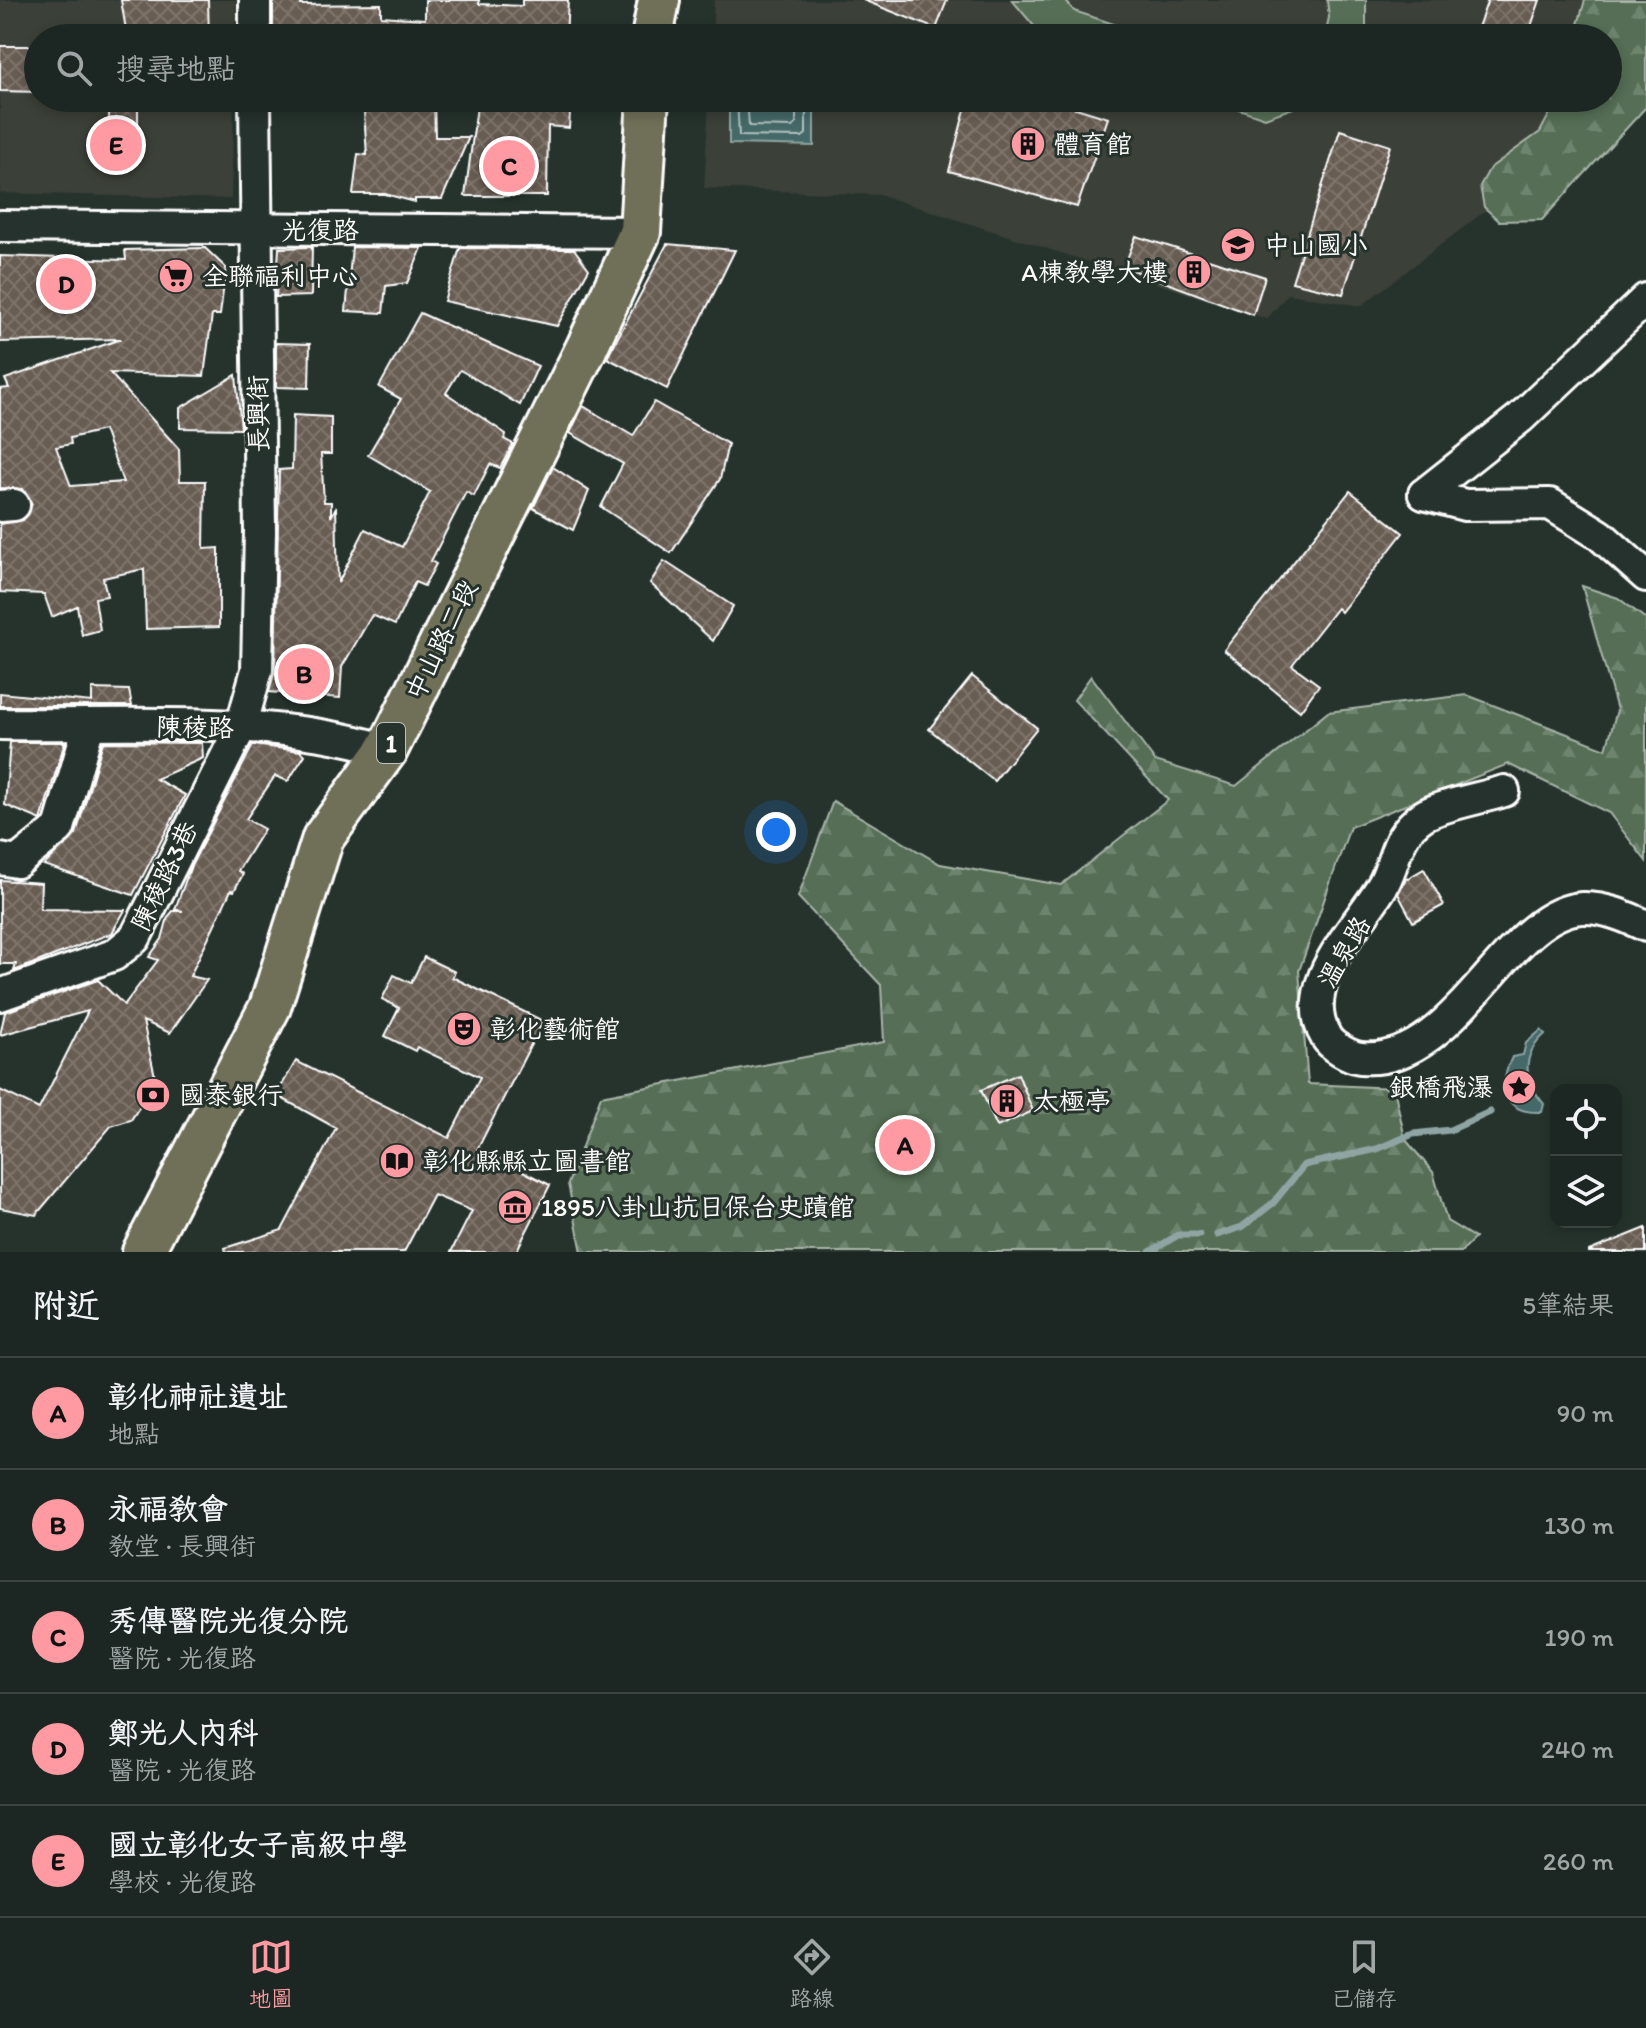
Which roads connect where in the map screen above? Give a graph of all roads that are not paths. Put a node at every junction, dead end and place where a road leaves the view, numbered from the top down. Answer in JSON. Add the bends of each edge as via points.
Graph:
{"nodes":[{"id":1,"x":255,"y":0,"type":"edge"},
{"id":2,"x":659,"y":0,"type":"edge"},
{"id":3,"x":255,"y":24,"type":"edge"},
{"id":4,"x":655,"y":24,"type":"edge"},
{"id":5,"x":255,"y":112,"type":"edge"},
{"id":6,"x":647,"y":112,"type":"edge"},
{"id":7,"x":0,"y":226,"type":"edge"},
{"id":8,"x":254,"y":230,"type":"junction"},
{"id":9,"x":640,"y":232,"type":"junction"},
{"id":10,"x":1646,"y":299,"type":"edge"},
{"id":11,"x":1646,"y":576,"type":"edge"},
{"id":12,"x":0,"y":724,"type":"edge"},
{"id":13,"x":89,"y":725,"type":"junction"},
{"id":14,"x":241,"y":727,"type":"junction"},
{"id":15,"x":387,"y":750,"type":"junction"},
{"id":16,"x":1504,"y":791,"type":"dead end"},
{"id":17,"x":0,"y":859,"type":"edge"},
{"id":18,"x":1646,"y":926,"type":"edge"},
{"id":19,"x":0,"y":995,"type":"edge"},
{"id":20,"x":143,"y":1252,"type":"edge"}],
"edges":[{"from":1,"to":3,"type":"street"},
{"from":2,"to":4,"type":"main road"},
{"from":5,"to":8,"type":"street","name":"長興街"},
{"from":6,"to":9,"type":"main road","name":"中山路二段","number":"1"},
{"from":7,"to":8,"type":"street","name":"光復路"},
{"from":8,"to":9,"type":"street","name":"光復路"},
{"from":8,"to":14,"type":"street","name":"長興街","via":[[257,670]]},
{"from":9,"to":15,"type":"main road","name":"中山路二段","number":"1"},
{"from":10,"to":11,"type":"street","via":[[1520,418],[1424,494],[1465,505],[1550,504],[1600,535]]},
{"from":12,"to":13,"type":"street","name":"陳稜路"},
{"from":13,"to":14,"type":"street","name":"陳稜路"},
{"from":13,"to":17,"type":"street","via":[[59,828],[17,862]]},
{"from":14,"to":15,"type":"street","name":"陳稜路","via":[[337,735]]},
{"from":14,"to":19,"type":"street","name":"陳稜路3巷","via":[[135,938],[114,955]]},
{"from":15,"to":20,"type":"main road","name":"中山路二段","number":"1","via":[[323,838],[270,1007]]},
{"from":16,"to":18,"type":"street","name":"溫泉路","via":[[1423,816],[1396,846],[1386,879],[1320,986],[1315,1019],[1329,1043],[1359,1059],[1393,1055],[1425,1040],[1543,922],[1556,917],[1581,908],[1623,914]]}]}
